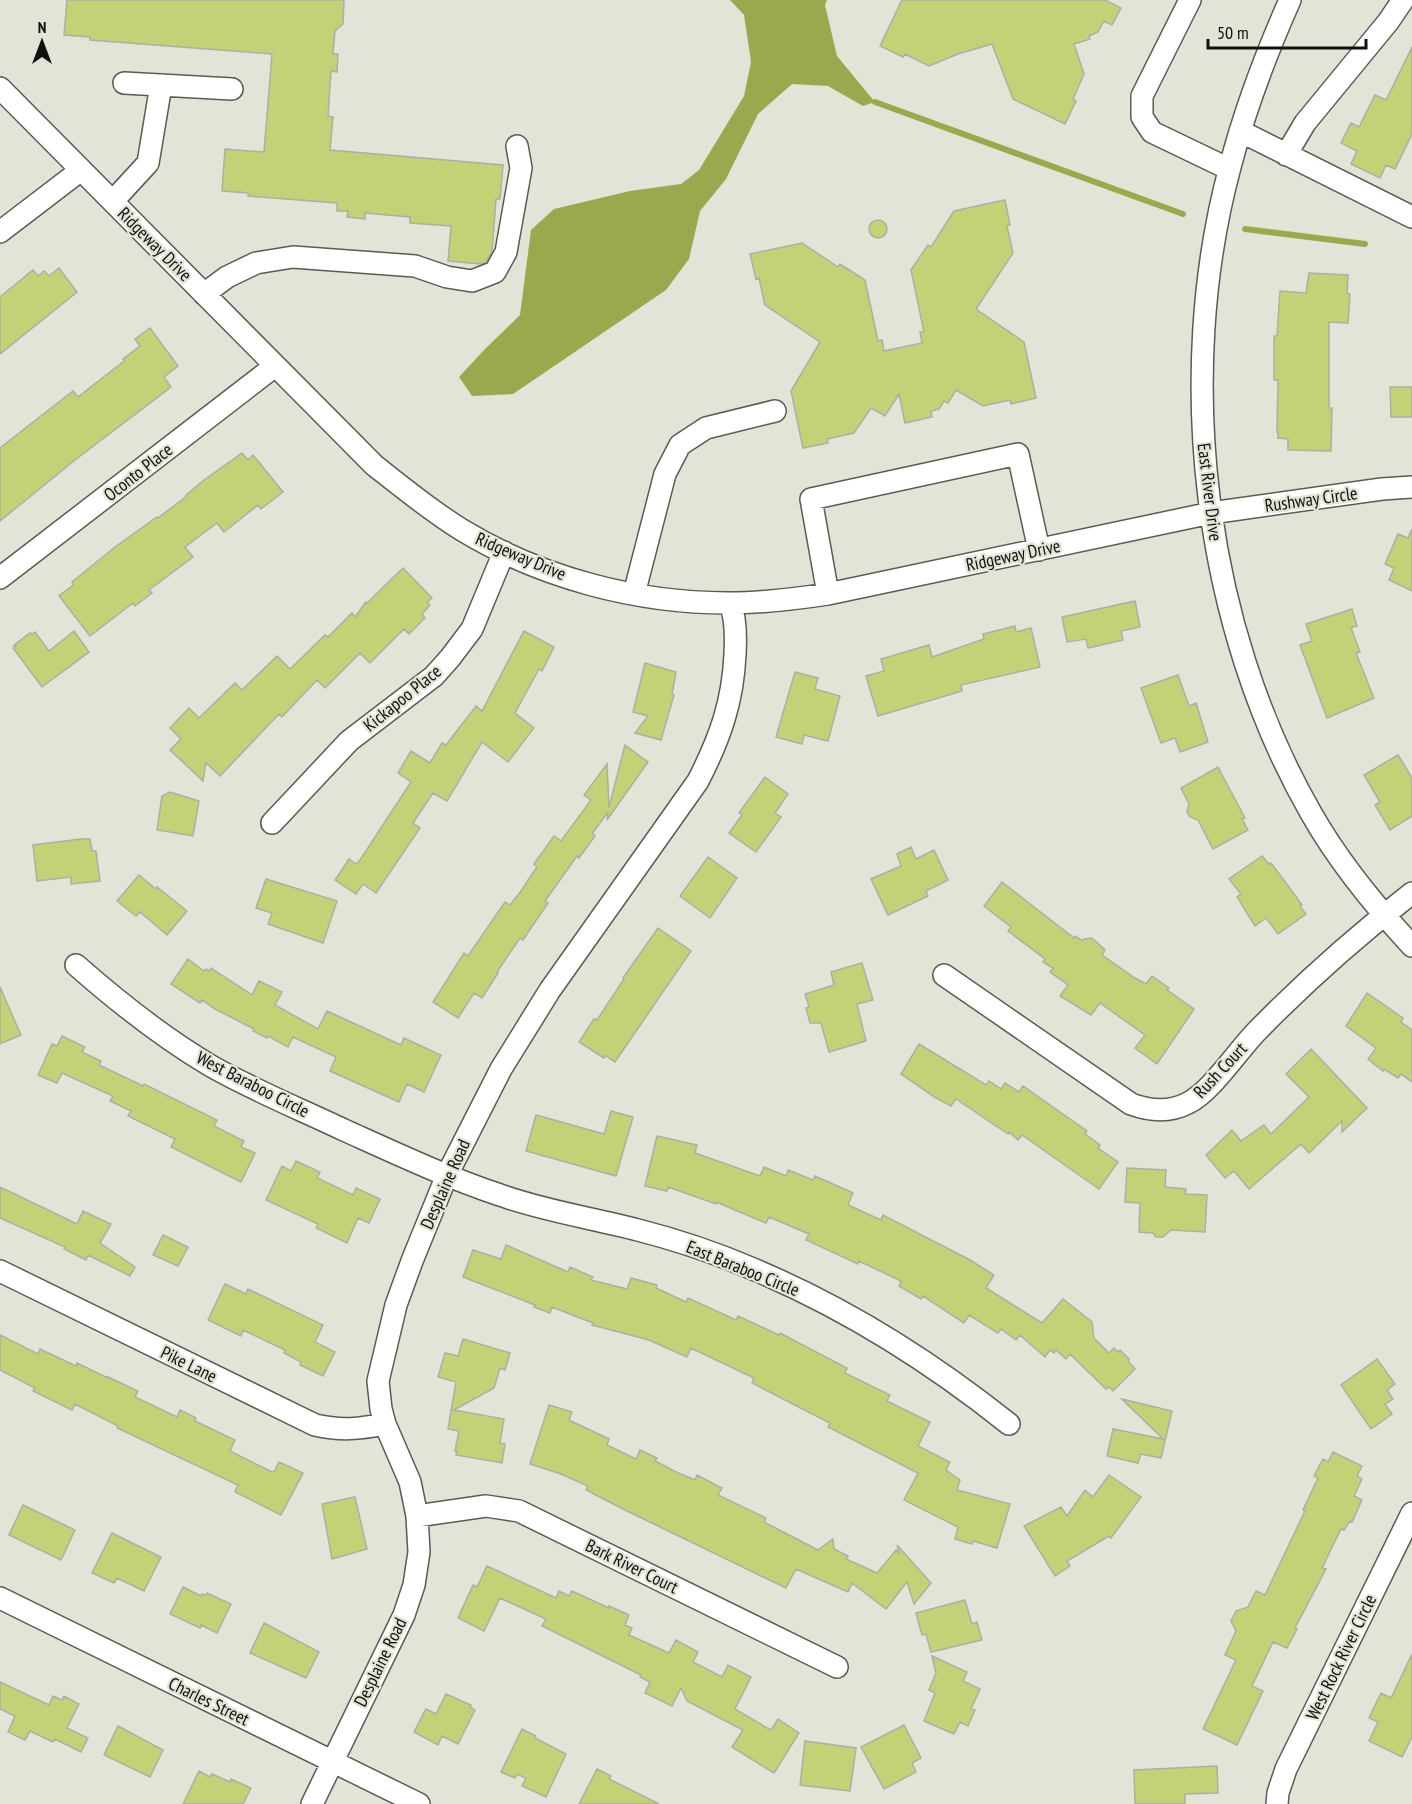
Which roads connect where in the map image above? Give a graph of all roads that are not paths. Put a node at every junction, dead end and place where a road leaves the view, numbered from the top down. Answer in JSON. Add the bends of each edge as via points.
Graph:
{"nodes":[{"id":1,"x":1190,"y":0,"type":"edge"},
{"id":2,"x":1290,"y":0,"type":"edge"},
{"id":3,"x":1403,"y":0,"type":"edge"},
{"id":4,"x":124,"y":83,"type":"dead end"},
{"id":5,"x":161,"y":86,"type":"junction"},
{"id":6,"x":0,"y":88,"type":"edge"},
{"id":7,"x":232,"y":89,"type":"dead end"},
{"id":8,"x":1240,"y":131,"type":"junction"},
{"id":9,"x":517,"y":146,"type":"dead end"},
{"id":10,"x":1286,"y":154,"type":"junction"},
{"id":11,"x":1229,"y":169,"type":"junction"},
{"id":12,"x":81,"y":170,"type":"junction"},
{"id":13,"x":113,"y":201,"type":"junction"},
{"id":14,"x":1412,"y":217,"type":"edge"},
{"id":15,"x":0,"y":232,"type":"edge"},
{"id":16,"x":204,"y":294,"type":"junction"},
{"id":17,"x":275,"y":366,"type":"junction"},
{"id":18,"x":775,"y":411,"type":"dead end"},
{"id":19,"x":1412,"y":487,"type":"edge"},
{"id":20,"x":1211,"y":513,"type":"junction"},
{"id":21,"x":1039,"y":550,"type":"junction"},
{"id":22,"x":504,"y":552,"type":"junction"},
{"id":23,"x":0,"y":578,"type":"edge"},
{"id":24,"x":634,"y":594,"type":"junction"},
{"id":25,"x":828,"y":594,"type":"junction"},
{"id":26,"x":730,"y":603,"type":"junction"},
{"id":27,"x":272,"y":823,"type":"dead end"},
{"id":28,"x":1412,"y":893,"type":"edge"},
{"id":29,"x":1383,"y":915,"type":"junction"},
{"id":30,"x":1412,"y":946,"type":"edge"},
{"id":31,"x":76,"y":964,"type":"dead end"},
{"id":32,"x":944,"y":975,"type":"dead end"},
{"id":33,"x":447,"y":1175,"type":"junction"},
{"id":34,"x":0,"y":1271,"type":"edge"},
{"id":35,"x":385,"y":1424,"type":"junction"},
{"id":36,"x":1009,"y":1424,"type":"dead end"},
{"id":37,"x":1412,"y":1513,"type":"edge"},
{"id":38,"x":417,"y":1516,"type":"junction"},
{"id":39,"x":0,"y":1598,"type":"edge"},
{"id":40,"x":837,"y":1667,"type":"dead end"},
{"id":41,"x":332,"y":1761,"type":"junction"},
{"id":42,"x":312,"y":1804,"type":"edge"},
{"id":43,"x":419,"y":1804,"type":"edge"},
{"id":44,"x":1277,"y":1804,"type":"edge"}],
"edges":[{"from":1,"to":11,"type":"street","via":[[1142,96],[1142,117],[1152,132]]},
{"from":2,"to":8,"type":"street","name":"East River Drive","via":[[1268,49]]},
{"from":3,"to":10,"type":"street","via":[[1305,123]]},
{"from":4,"to":5,"type":"street"},
{"from":5,"to":7,"type":"street"},
{"from":5,"to":13,"type":"street","via":[[147,163]]},
{"from":6,"to":12,"type":"street","name":"Ridgeway Drive"},
{"from":8,"to":10,"type":"street"},
{"from":8,"to":11,"type":"street","name":"East River Drive"},
{"from":9,"to":16,"type":"street","via":[[521,168],[506,252],[495,272],[472,281],[415,266],[293,257],[256,263]]},
{"from":10,"to":14,"type":"street"},
{"from":11,"to":20,"type":"street","name":"East River Drive","via":[[1209,283],[1202,372],[1203,435]]},
{"from":12,"to":13,"type":"street","name":"Ridgeway Drive"},
{"from":12,"to":15,"type":"street"},
{"from":13,"to":16,"type":"street","name":"Ridgeway Drive"},
{"from":16,"to":17,"type":"street","name":"Ridgeway Drive"},
{"from":17,"to":22,"type":"street","name":"Ridgeway Drive","via":[[374,465],[417,500],[463,531]]},
{"from":17,"to":23,"type":"street","name":"Oconto Place"},
{"from":18,"to":24,"type":"street","via":[[706,428],[680,445],[665,474]]},
{"from":19,"to":20,"type":"street","name":"Rushway Circle"},
{"from":20,"to":21,"type":"street","name":"Ridgeway Drive"},
{"from":20,"to":29,"type":"street","name":"East River Drive","via":[[1225,591],[1257,700],[1311,813]]},
{"from":21,"to":25,"type":"street","name":"Ridgeway Drive"},
{"from":21,"to":25,"type":"street","via":[[1018,454],[811,499]]},
{"from":22,"to":24,"type":"street","name":"Ridgeway Drive","via":[[555,573]]},
{"from":22,"to":27,"type":"street","name":"Kickapoo Place","via":[[472,629],[450,658],[434,676],[349,741]]},
{"from":24,"to":26,"type":"street","name":"Ridgeway Drive"},
{"from":25,"to":26,"type":"street","name":"Ridgeway Drive"},
{"from":26,"to":33,"type":"street","name":"Desplaine Road","via":[[736,640],[734,679],[716,747],[698,781],[550,990],[501,1069]]},
{"from":28,"to":29,"type":"street"},
{"from":29,"to":30,"type":"street","name":"East River Drive"},
{"from":29,"to":32,"type":"street","name":"Rush Court","via":[[1293,995],[1202,1093],[1189,1102],[1161,1110],[1131,1104]]},
{"from":31,"to":33,"type":"street","name":"West Baraboo Circle","via":[[118,1002],[212,1066]]},
{"from":33,"to":35,"type":"street","name":"Desplaine Road","via":[[396,1305],[378,1381]]},
{"from":33,"to":36,"type":"street","name":"East Baraboo Circle","via":[[501,1196],[640,1231],[752,1268],[872,1328],[929,1364]]},
{"from":34,"to":35,"type":"street","name":"Pike Lane","via":[[315,1425],[351,1430]]},
{"from":35,"to":38,"type":"street","name":"Desplaine Road","via":[[410,1482]]},
{"from":37,"to":44,"type":"street","name":"West Rock River Circle","via":[[1286,1769]]},
{"from":38,"to":40,"type":"street","name":"Bark River Court","via":[[486,1506],[519,1511]]},
{"from":38,"to":41,"type":"street","name":"Desplaine Road","via":[[417,1563],[404,1615]]},
{"from":39,"to":41,"type":"street","name":"Charles Street"},
{"from":41,"to":42,"type":"street","name":"Desplaine Road"},
{"from":41,"to":43,"type":"street","name":"Charles Street"}]}
